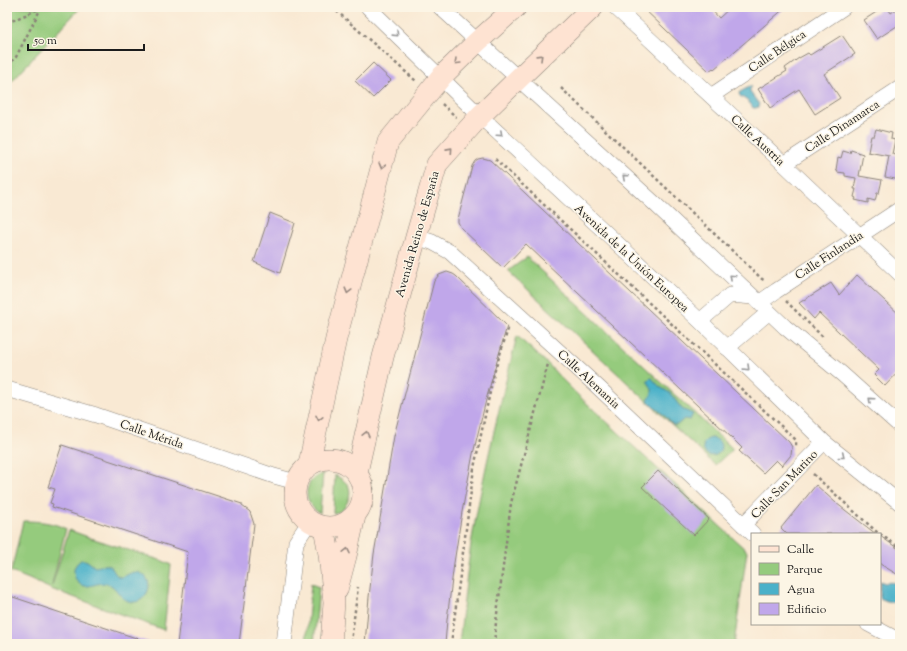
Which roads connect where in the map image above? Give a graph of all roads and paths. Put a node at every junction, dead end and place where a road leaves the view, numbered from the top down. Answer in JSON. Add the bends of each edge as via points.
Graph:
{"nodes":[{"id":1,"x":42,"y":7,"type":"edge"},
{"id":2,"x":332,"y":7,"type":"edge"},
{"id":3,"x":368,"y":7,"type":"edge"},
{"id":4,"x":440,"y":7,"type":"edge"},
{"id":5,"x":516,"y":7,"type":"edge"},
{"id":6,"x":593,"y":7,"type":"edge"},
{"id":7,"x":615,"y":7,"type":"edge"},
{"id":8,"x":844,"y":7,"type":"edge"},
{"id":9,"x":7,"y":23,"type":"edge"},
{"id":10,"x":477,"y":42,"type":"junction"},
{"id":11,"x":7,"y":66,"type":"edge"},
{"id":12,"x":518,"y":79,"type":"junction"},
{"id":13,"x":435,"y":85,"type":"junction"},
{"id":14,"x":561,"y":88,"type":"dead end"},
{"id":15,"x":900,"y":88,"type":"edge"},
{"id":16,"x":711,"y":96,"type":"junction"},
{"id":17,"x":475,"y":122,"type":"junction"},
{"id":18,"x":495,"y":158,"type":"dead end"},
{"id":19,"x":784,"y":164,"type":"junction"},
{"id":20,"x":900,"y":209,"type":"edge"},
{"id":21,"x":859,"y":236,"type":"junction"},
{"id":22,"x":416,"y":237,"type":"junction"},
{"id":23,"x":900,"y":274,"type":"edge"},
{"id":24,"x":776,"y":291,"type":"junction"},
{"id":25,"x":761,"y":304,"type":"junction"},
{"id":26,"x":700,"y":321,"type":"junction"},
{"id":27,"x":511,"y":322,"type":"dead end"},
{"id":28,"x":826,"y":340,"type":"dead end"},
{"id":29,"x":727,"y":348,"type":"junction"},
{"id":30,"x":551,"y":360,"type":"dead end"},
{"id":31,"x":7,"y":389,"type":"edge"},
{"id":32,"x":900,"y":426,"type":"edge"},
{"id":33,"x":824,"y":442,"type":"junction"},
{"id":34,"x":309,"y":464,"type":"junction"},
{"id":35,"x":802,"y":465,"type":"junction"},
{"id":36,"x":365,"y":475,"type":"junction"},
{"id":37,"x":296,"y":482,"type":"junction"},
{"id":38,"x":900,"y":503,"type":"edge"},
{"id":39,"x":362,"y":515,"type":"junction"},
{"id":40,"x":317,"y":524,"type":"junction"},
{"id":41,"x":748,"y":530,"type":"edge"},
{"id":42,"x":879,"y":533,"type":"edge"},
{"id":43,"x":881,"y":535,"type":"edge"},
{"id":44,"x":900,"y":548,"type":"edge"},
{"id":45,"x":358,"y":583,"type":"dead end"},
{"id":46,"x":334,"y":602,"type":"junction"},
{"id":47,"x":870,"y":625,"type":"edge"},
{"id":48,"x":900,"y":641,"type":"edge"},
{"id":49,"x":284,"y":644,"type":"edge"},
{"id":50,"x":331,"y":644,"type":"edge"},
{"id":51,"x":351,"y":644,"type":"edge"},
{"id":52,"x":451,"y":644,"type":"edge"},
{"id":53,"x":494,"y":644,"type":"edge"}],
"edges":[{"from":1,"to":9,"type":"path"},
{"from":1,"to":11,"type":"path","via":[[16,57]]},
{"from":2,"to":13,"type":"path"},
{"from":3,"to":13,"type":"street","name":"Avenida de la Unión Europea","one_way":true},
{"from":4,"to":10,"type":"street"},
{"from":5,"to":10,"type":"street"},
{"from":12,"to":6,"type":"street","name":"Avenida Reino de España","one_way":true},
{"from":7,"to":16,"type":"street","name":"Calle Austria"},
{"from":8,"to":16,"type":"street","name":"Calle Bélgica"},
{"from":10,"to":12,"type":"street"},
{"from":10,"to":13,"type":"street","one_way":true},
{"from":12,"to":17,"type":"street","name":"Avenida Reino de España"},
{"from":25,"to":12,"type":"street","one_way":true},
{"from":13,"to":17,"type":"street","name":"Avenida de la Unión Europea"},
{"from":13,"to":17,"type":"path"},
{"from":13,"to":34,"type":"street","one_way":true,"via":[[388,142],[336,339]]},
{"from":14,"to":24,"type":"path"},
{"from":15,"to":19,"type":"street","name":"Calle Dinamarca"},
{"from":16,"to":19,"type":"street","name":"Calle Austria"},
{"from":22,"to":17,"type":"street","name":"Avenida Reino de España","one_way":true,"via":[[437,164]]},
{"from":17,"to":26,"type":"street","name":"Avenida de la Unión Europea","one_way":true,"via":[[612,238]]},
{"from":18,"to":35,"type":"path","via":[[796,440],[797,460]]},
{"from":19,"to":21,"type":"street","name":"Calle Austria"},
{"from":20,"to":21,"type":"street","name":"Calle Finlandia"},
{"from":21,"to":23,"type":"street","name":"Calle Austria"},
{"from":21,"to":24,"type":"street","name":"Calle Finlandia"},
{"from":36,"to":22,"type":"street","name":"Avenida Reino de España","one_way":true,"via":[[383,357]]},
{"from":22,"to":41,"type":"street","name":"Calle Alemania","via":[[450,252],[599,388]]},
{"from":24,"to":25,"type":"street","name":"Calle Finlandia"},
{"from":24,"to":28,"type":"path"},
{"from":25,"to":26,"type":"street","via":[[730,295]]},
{"from":25,"to":29,"type":"street","name":"Calle Finlandia"},
{"from":32,"to":25,"type":"street","one_way":true},
{"from":26,"to":29,"type":"street","name":"Avenida de la Unión Europea"},
{"from":27,"to":52,"type":"path","via":[[494,373],[474,468]]},
{"from":29,"to":33,"type":"street","name":"Avenida de la Unión Europea","one_way":true},
{"from":30,"to":53,"type":"path","via":[[511,503]]},
{"from":31,"to":37,"type":"street","name":"Calle Mérida","via":[[96,415]]},
{"from":33,"to":35,"type":"street","name":"Calle San Marino"},
{"from":33,"to":38,"type":"street","name":"Avenida de la Unión Europea","one_way":true},
{"from":34,"to":36,"type":"street","via":[[335,458]]},
{"from":34,"to":37,"type":"street"},
{"from":35,"to":41,"type":"street","name":"Calle San Marino"},
{"from":35,"to":42,"type":"path"},
{"from":36,"to":39,"type":"street","via":[[362,482]]},
{"from":36,"to":39,"type":"path","via":[[373,489]]},
{"from":37,"to":40,"type":"street","via":[[296,503],[301,513]]},
{"from":39,"to":40,"type":"street","via":[[336,527]]},
{"from":46,"to":39,"type":"street","one_way":true,"via":[[346,556]]},
{"from":40,"to":46,"type":"street","via":[[329,554]]},
{"from":40,"to":49,"type":"street","via":[[296,542]]},
{"from":43,"to":44,"type":"path"},
{"from":45,"to":51,"type":"path"},
{"from":46,"to":50,"type":"street"},
{"from":47,"to":48,"type":"street"}]}
